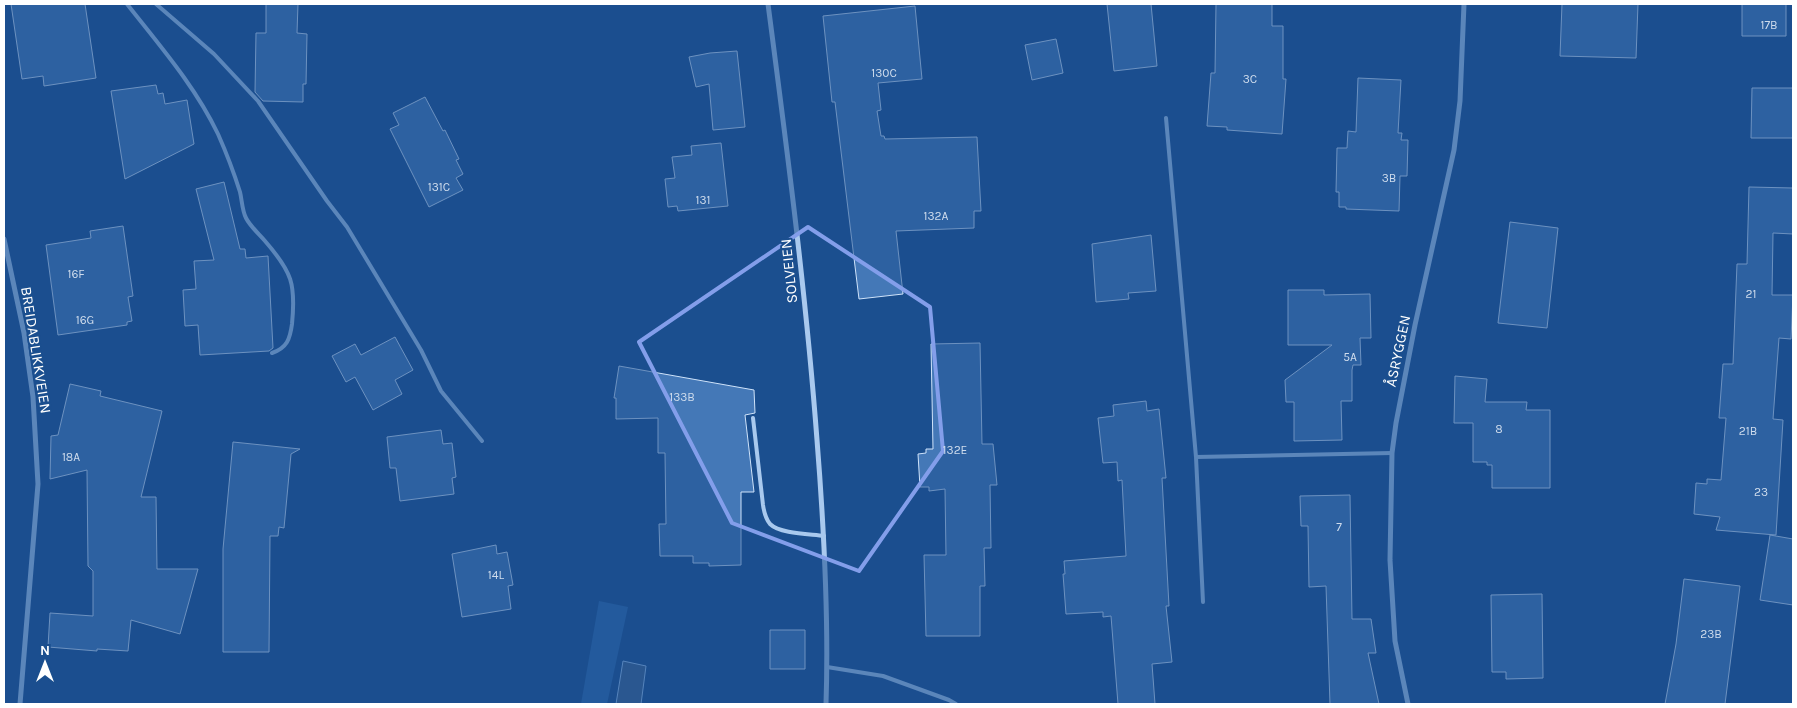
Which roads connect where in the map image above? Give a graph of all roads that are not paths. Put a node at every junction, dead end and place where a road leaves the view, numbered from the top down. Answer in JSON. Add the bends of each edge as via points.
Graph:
{"nodes":[{"id":1,"x":126,"y":4,"type":"edge"},
{"id":2,"x":156,"y":4,"type":"edge"},
{"id":3,"x":768,"y":4,"type":"edge"},
{"id":4,"x":1464,"y":4,"type":"edge"},
{"id":5,"x":1166,"y":118,"type":"dead end"},
{"id":6,"x":4,"y":239,"type":"edge"},
{"id":7,"x":272,"y":352,"type":"dead end"},
{"id":8,"x":753,"y":418,"type":"dead end"},
{"id":9,"x":482,"y":441,"type":"dead end"},
{"id":10,"x":1392,"y":453,"type":"junction"},
{"id":11,"x":1196,"y":457,"type":"junction"},
{"id":12,"x":824,"y":536,"type":"junction"},
{"id":13,"x":1203,"y":602,"type":"dead end"},
{"id":14,"x":827,"y":667,"type":"junction"},
{"id":15,"x":20,"y":704,"type":"edge"},
{"id":16,"x":826,"y":704,"type":"edge"},
{"id":17,"x":956,"y":704,"type":"edge"},
{"id":18,"x":1408,"y":704,"type":"edge"}],
"edges":[{"from":1,"to":7,"type":"lane","via":[[202,103],[219,136],[246,217],[287,270],[293,286],[291,333],[288,343]]},
{"from":2,"to":9,"type":"lane","via":[[231,70],[258,101],[347,227],[421,350],[441,391]]},
{"from":3,"to":12,"type":"street","name":"SOLVEIEN","via":[[794,200],[814,393]]},
{"from":4,"to":10,"type":"street","name":"ÅSRYGGEN","via":[[1460,102],[1454,150],[1413,335]]},
{"from":5,"to":11,"type":"lane"},
{"from":6,"to":15,"type":"street","name":"BREIDABLIKKVEIEN","via":[[34,397],[38,484]]},
{"from":8,"to":12,"type":"lane","via":[[766,519],[779,530]]},
{"from":10,"to":11,"type":"lane"},
{"from":10,"to":18,"type":"street","name":"ÅSRYGGEN","via":[[1391,578],[1395,641]]},
{"from":11,"to":13,"type":"lane"},
{"from":12,"to":14,"type":"street","name":"SOLVEIEN"},
{"from":14,"to":16,"type":"street","name":"SOLVEIEN"},
{"from":14,"to":17,"type":"lane","via":[[883,676]]}]}
